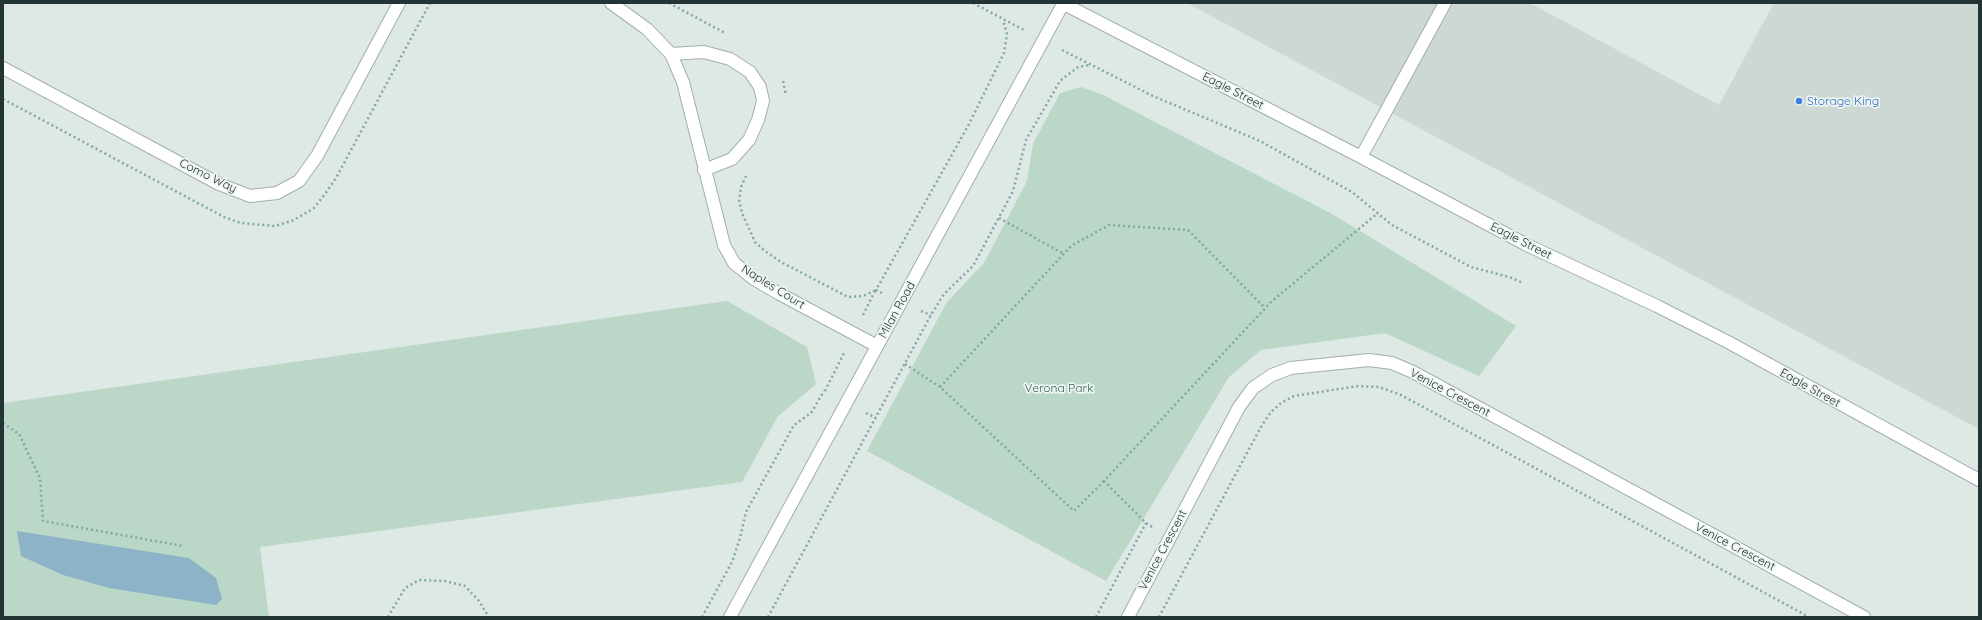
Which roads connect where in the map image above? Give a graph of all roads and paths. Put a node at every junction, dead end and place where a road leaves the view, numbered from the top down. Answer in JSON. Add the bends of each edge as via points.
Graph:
{"nodes":[{"id":1,"x":399,"y":3,"type":"edge"},
{"id":2,"x":430,"y":3,"type":"edge"},
{"id":3,"x":611,"y":3,"type":"edge"},
{"id":4,"x":669,"y":3,"type":"edge"},
{"id":5,"x":973,"y":3,"type":"edge"},
{"id":6,"x":1063,"y":3,"type":"edge"},
{"id":7,"x":1445,"y":3,"type":"edge"},
{"id":8,"x":732,"y":37,"type":"dead end"},
{"id":9,"x":1043,"y":40,"type":"junction"},
{"id":10,"x":671,"y":54,"type":"junction"},
{"id":11,"x":1090,"y":65,"type":"junction"},
{"id":12,"x":3,"y":68,"type":"edge"},
{"id":13,"x":782,"y":79,"type":"dead end"},
{"id":14,"x":786,"y":98,"type":"dead end"},
{"id":15,"x":3,"y":99,"type":"edge"},
{"id":16,"x":1361,"y":157,"type":"junction"},
{"id":17,"x":704,"y":170,"type":"junction"},
{"id":18,"x":748,"y":173,"type":"dead end"},
{"id":19,"x":1378,"y":213,"type":"junction"},
{"id":20,"x":999,"y":218,"type":"junction"},
{"id":21,"x":1064,"y":254,"type":"junction"},
{"id":22,"x":1523,"y":284,"type":"dead end"},
{"id":23,"x":876,"y":290,"type":"dead end"},
{"id":24,"x":1265,"y":308,"type":"junction"},
{"id":25,"x":877,"y":346,"type":"junction"},
{"id":26,"x":905,"y":364,"type":"junction"},
{"id":27,"x":940,"y":387,"type":"junction"},
{"id":28,"x":824,"y":391,"type":"dead end"},
{"id":29,"x":3,"y":423,"type":"edge"},
{"id":30,"x":1979,"y":480,"type":"edge"},
{"id":31,"x":1104,"y":481,"type":"junction"},
{"id":32,"x":1146,"y":523,"type":"junction"},
{"id":33,"x":1170,"y":537,"type":"junction"},
{"id":34,"x":183,"y":546,"type":"dead end"},
{"id":35,"x":1195,"y":550,"type":"junction"},
{"id":36,"x":487,"y":614,"type":"dead end"},
{"id":37,"x":388,"y":617,"type":"edge"},
{"id":38,"x":702,"y":617,"type":"edge"},
{"id":39,"x":730,"y":617,"type":"edge"},
{"id":40,"x":768,"y":617,"type":"edge"},
{"id":41,"x":1096,"y":617,"type":"edge"},
{"id":42,"x":1128,"y":617,"type":"edge"},
{"id":43,"x":1159,"y":617,"type":"edge"},
{"id":44,"x":1808,"y":617,"type":"edge"},
{"id":45,"x":1864,"y":617,"type":"edge"}],
"edges":[{"from":1,"to":12,"type":"street","name":"Como Way","via":[[317,156],[299,181],[277,193],[250,196],[219,184]]},
{"from":2,"to":15,"type":"path","via":[[325,194],[314,208],[294,220],[275,226],[241,223],[224,217]]},
{"from":3,"to":10,"type":"street","name":"Naples Court","via":[[647,29]]},
{"from":4,"to":8,"type":"path"},
{"from":5,"to":9,"type":"path"},
{"from":6,"to":9,"type":"street","name":"Milan Road"},
{"from":6,"to":16,"type":"street","name":"Eagle Street"},
{"from":7,"to":16,"type":"street"},
{"from":9,"to":11,"type":"path"},
{"from":9,"to":25,"type":"street","name":"Milan Road"},
{"from":10,"to":17,"type":"street","name":"Naples Court","via":[[683,82]]},
{"from":10,"to":17,"type":"street","via":[[704,52],[730,59],[750,72],[760,87],[763,101],[749,140],[732,159]]},
{"from":11,"to":19,"type":"path","via":[[1153,96],[1260,141],[1352,192]]},
{"from":11,"to":20,"type":"path","via":[[1078,67],[1060,81],[1026,140],[1013,191]]},
{"from":13,"to":14,"type":"path"},
{"from":16,"to":30,"type":"street","name":"Eagle Street","via":[[1527,245],[1728,342]]},
{"from":17,"to":25,"type":"street","name":"Naples Court","via":[[724,245],[734,263],[778,293]]},
{"from":18,"to":23,"type":"path","via":[[741,187],[739,200],[748,229],[764,252],[848,297],[864,296]]},
{"from":19,"to":22,"type":"path","via":[[1392,225],[1471,267],[1509,277]]},
{"from":19,"to":24,"type":"path"},
{"from":20,"to":21,"type":"path"},
{"from":20,"to":26,"type":"path","via":[[973,266],[944,294]]},
{"from":21,"to":24,"type":"path","via":[[1071,246],[1109,226],[1188,230]]},
{"from":21,"to":27,"type":"path"},
{"from":24,"to":31,"type":"path"},
{"from":25,"to":39,"type":"street","name":"Milan Road"},
{"from":26,"to":27,"type":"path"},
{"from":26,"to":40,"type":"path"},
{"from":27,"to":31,"type":"path","via":[[1074,510]]},
{"from":28,"to":38,"type":"path","via":[[811,413],[794,425],[746,512],[732,562]]},
{"from":29,"to":34,"type":"path","via":[[19,434],[40,478],[43,521]]},
{"from":31,"to":32,"type":"path"},
{"from":32,"to":33,"type":"path"},
{"from":32,"to":41,"type":"path"},
{"from":33,"to":35,"type":"path"},
{"from":33,"to":42,"type":"street","name":"Venice Crescent"},
{"from":33,"to":45,"type":"street","name":"Venice Crescent","via":[[1239,407],[1253,388],[1272,375],[1291,368],[1369,360],[1392,363],[1413,372]]},
{"from":35,"to":43,"type":"path"},
{"from":35,"to":44,"type":"path","via":[[1262,425],[1281,403],[1294,396],[1358,386],[1379,388],[1401,395]]},
{"from":36,"to":37,"type":"path","via":[[465,586],[445,581],[419,580],[405,588]]}]}
